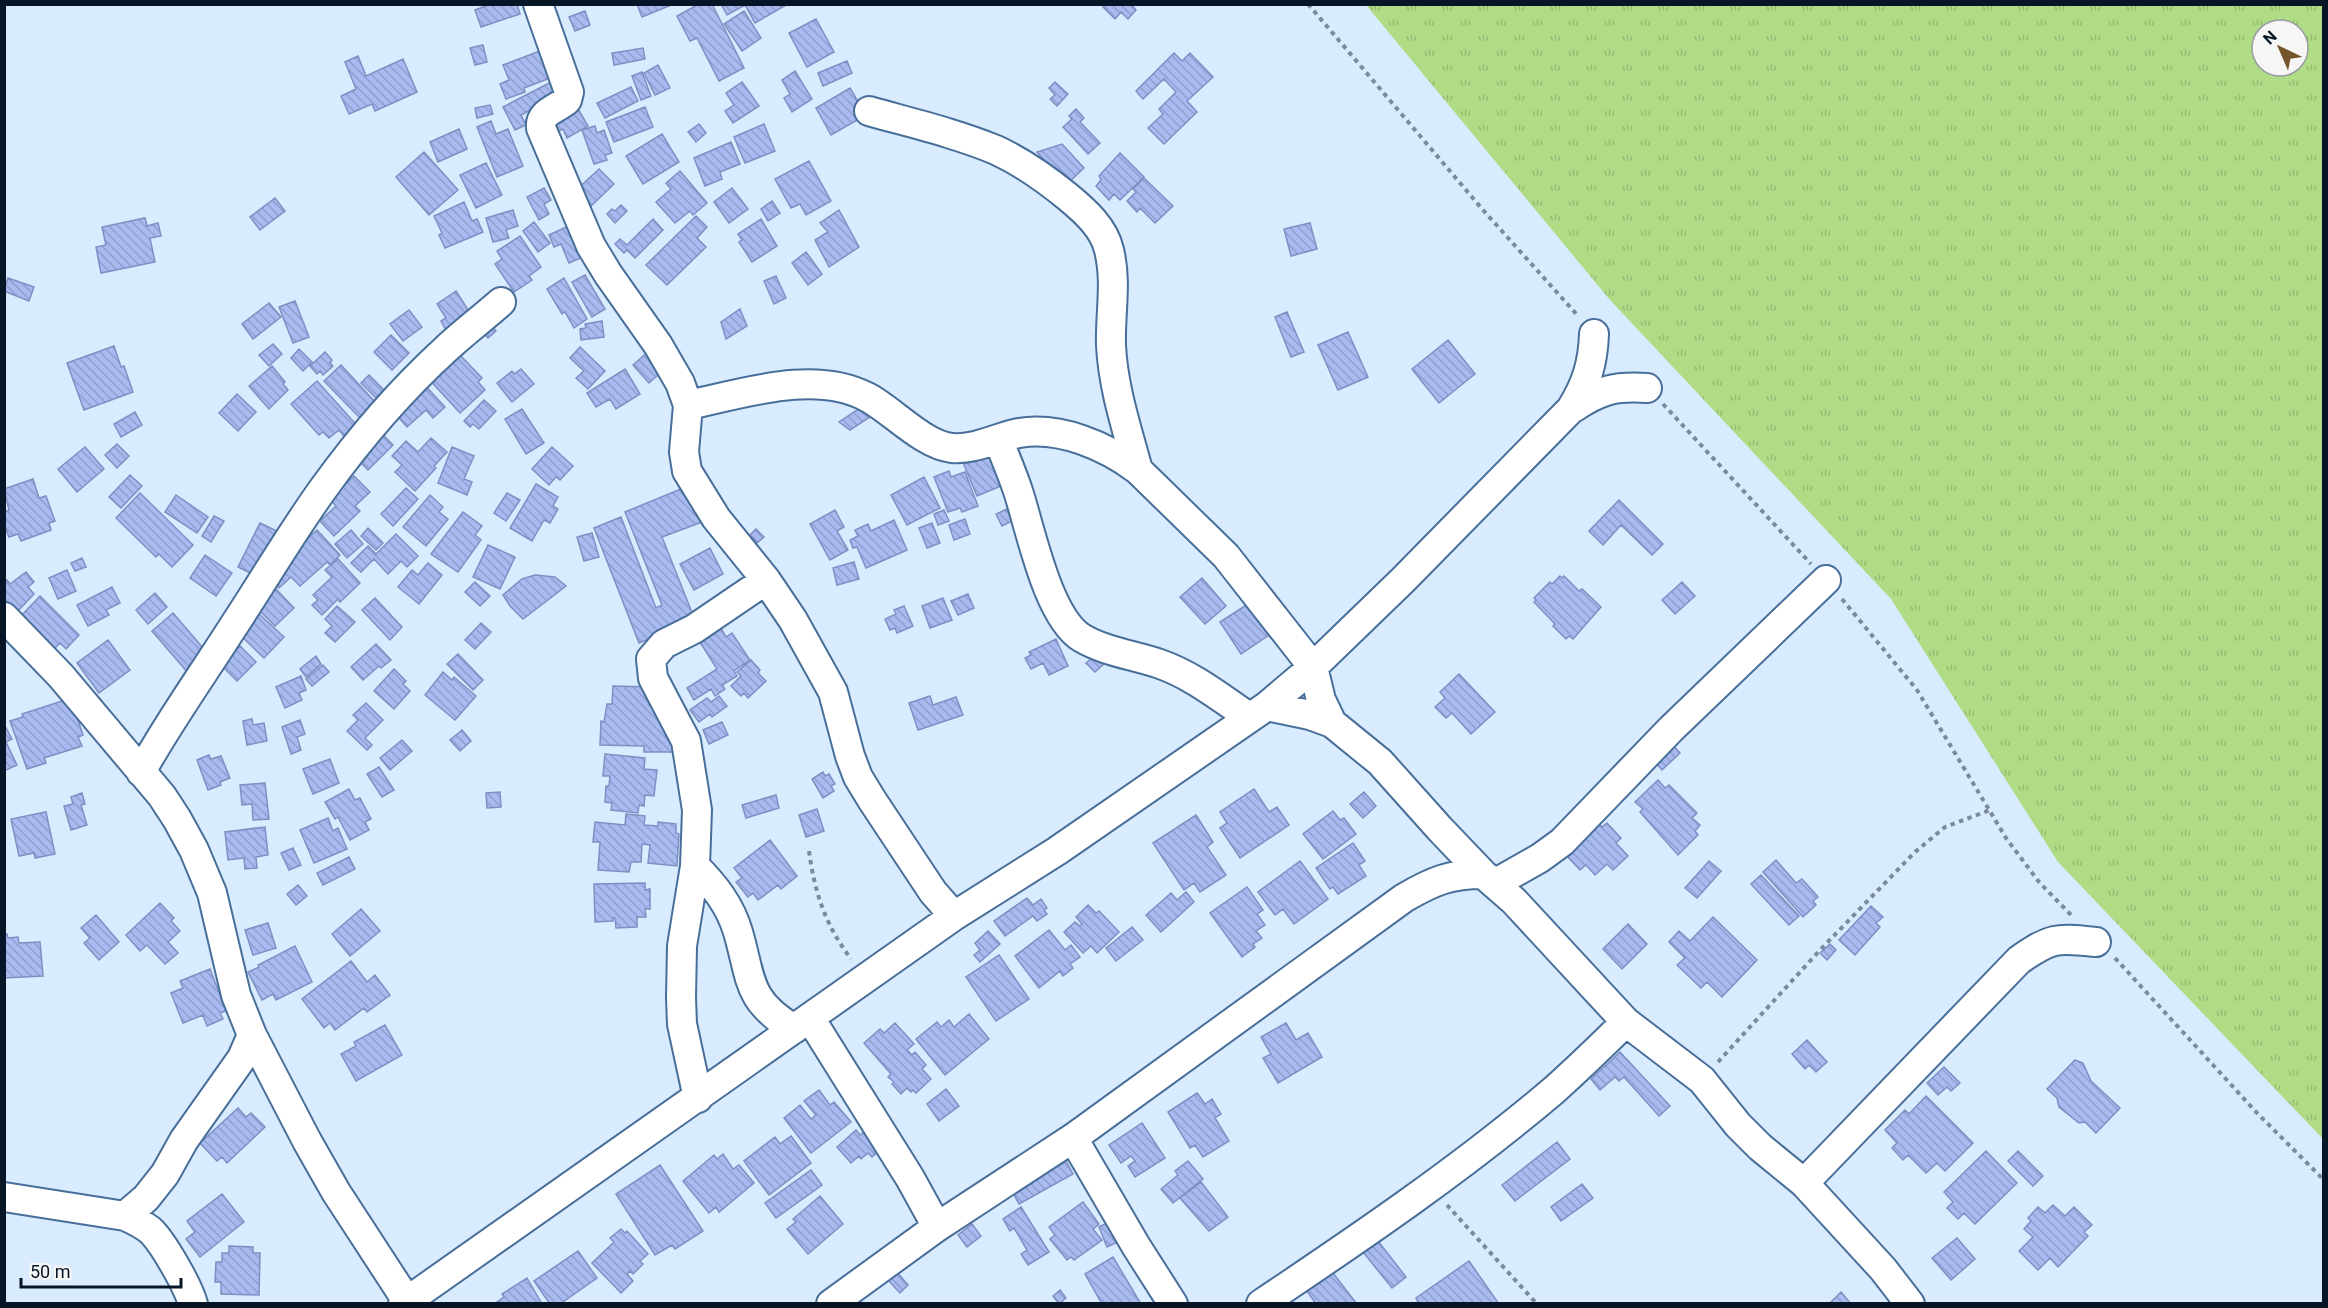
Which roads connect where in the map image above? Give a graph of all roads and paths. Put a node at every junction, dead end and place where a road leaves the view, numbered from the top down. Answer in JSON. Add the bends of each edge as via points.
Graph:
{"nodes":[{"id":1,"x":538,"y":4,"type":"edge"},
{"id":2,"x":869,"y":111,"type":"dead end"},
{"id":3,"x":501,"y":302,"type":"dead end"},
{"id":4,"x":1594,"y":334,"type":"dead end"},
{"id":5,"x":1647,"y":388,"type":"dead end"},
{"id":6,"x":688,"y":405,"type":"junction"},
{"id":7,"x":1571,"y":410,"type":"junction"},
{"id":8,"x":998,"y":439,"type":"junction"},
{"id":9,"x":1138,"y":470,"type":"junction"},
{"id":10,"x":766,"y":580,"type":"junction"},
{"id":11,"x":1826,"y":580,"type":"dead end"},
{"id":12,"x":4,"y":617,"type":"edge"},
{"id":13,"x":1313,"y":667,"type":"junction"},
{"id":14,"x":1258,"y":711,"type":"junction"},
{"id":15,"x":1332,"y":723,"type":"junction"},
{"id":16,"x":141,"y":772,"type":"junction"},
{"id":17,"x":1990,"y":810,"type":"dead end"},
{"id":18,"x":1440,"y":829,"type":"junction"},
{"id":19,"x":809,"y":851,"type":"dead end"},
{"id":20,"x":695,"y":866,"type":"junction"},
{"id":21,"x":1490,"y":879,"type":"junction"},
{"id":22,"x":1430,"y":882,"type":"junction"},
{"id":23,"x":954,"y":916,"type":"junction"},
{"id":24,"x":2096,"y":942,"type":"dead end"},
{"id":25,"x":866,"y":979,"type":"junction"},
{"id":26,"x":1626,"y":1022,"type":"junction"},
{"id":27,"x":802,"y":1023,"type":"junction"},
{"id":28,"x":252,"y":1035,"type":"junction"},
{"id":29,"x":1702,"y":1080,"type":"junction"},
{"id":30,"x":698,"y":1098,"type":"junction"},
{"id":31,"x":1074,"y":1138,"type":"junction"},
{"id":32,"x":1804,"y":1184,"type":"junction"},
{"id":33,"x":1430,"y":1187,"type":"junction"},
{"id":34,"x":4,"y":1197,"type":"edge"},
{"id":35,"x":125,"y":1216,"type":"junction"},
{"id":36,"x":937,"y":1227,"type":"junction"},
{"id":37,"x":405,"y":1302,"type":"edge"},
{"id":38,"x":837,"y":1302,"type":"edge"},
{"id":39,"x":194,"y":1304,"type":"edge"},
{"id":40,"x":1173,"y":1304,"type":"edge"},
{"id":41,"x":1261,"y":1304,"type":"edge"},
{"id":42,"x":1537,"y":1304,"type":"edge"},
{"id":43,"x":1910,"y":1304,"type":"edge"}],
"edges":[{"from":1,"to":6,"type":"street","via":[[569,92],[567,100],[541,119],[545,140],[591,246],[668,361]]},
{"from":2,"to":9,"type":"street","via":[[995,150],[1022,163],[1082,208],[1099,227],[1109,248],[1113,278],[1111,344],[1116,384]]},
{"from":3,"to":16,"type":"street","via":[[411,383],[323,489]]},
{"from":4,"to":7,"type":"street","via":[[1590,373]]},
{"from":5,"to":7,"type":"street","via":[[1606,389]]},
{"from":6,"to":8,"type":"street","via":[[810,384],[866,397],[930,440],[952,448]]},
{"from":6,"to":10,"type":"street","via":[[684,452],[687,471],[716,518]]},
{"from":7,"to":13,"type":"street"},
{"from":8,"to":9,"type":"street","via":[[1046,431],[1106,450]]},
{"from":8,"to":14,"type":"street","via":[[1051,595],[1070,627],[1080,637],[1100,646],[1161,664]]},
{"from":9,"to":13,"type":"street","via":[[1226,556]]},
{"from":10,"to":20,"type":"street","via":[[694,629],[664,644],[651,658],[652,678],[686,741],[697,810]]},
{"from":10,"to":23,"type":"street","via":[[833,692],[850,756],[863,785],[933,892]]},
{"from":11,"to":21,"type":"street","via":[[1671,729],[1562,842],[1540,858]]},
{"from":12,"to":16,"type":"street","via":[[61,676]]},
{"from":13,"to":14,"type":"street"},
{"from":13,"to":15,"type":"street","via":[[1321,700]]},
{"from":14,"to":15,"type":"street","via":[[1311,715]]},
{"from":14,"to":23,"type":"street","via":[[1057,851]]},
{"from":15,"to":18,"type":"street","via":[[1380,762]]},
{"from":16,"to":28,"type":"street","via":[[162,796],[194,850],[212,893],[236,995]]},
{"from":17,"to":29,"type":"path","via":[[1945,827],[1915,852]]},
{"from":18,"to":21,"type":"street"},
{"from":18,"to":22,"type":"street","via":[[1440,852]]},
{"from":19,"to":25,"type":"path","via":[[813,885],[826,919]]},
{"from":20,"to":27,"type":"street","via":[[726,903],[760,1002],[771,1014]]},
{"from":20,"to":30,"type":"street","via":[[682,945],[681,998],[682,1024]]},
{"from":21,"to":22,"type":"street","via":[[1454,875]]},
{"from":21,"to":26,"type":"street"},
{"from":22,"to":31,"type":"street"},
{"from":23,"to":25,"type":"street"},
{"from":24,"to":32,"type":"street","via":[[2045,942],[2019,960]]},
{"from":25,"to":27,"type":"street"},
{"from":26,"to":29,"type":"street"},
{"from":26,"to":33,"type":"street","via":[[1554,1090]]},
{"from":27,"to":30,"type":"street"},
{"from":27,"to":36,"type":"street","via":[[910,1178]]},
{"from":28,"to":35,"type":"street","via":[[242,1058],[165,1174]]},
{"from":28,"to":37,"type":"street","via":[[336,1192]]},
{"from":29,"to":32,"type":"street","via":[[1738,1125]]},
{"from":30,"to":37,"type":"street"},
{"from":31,"to":36,"type":"street"},
{"from":31,"to":40,"type":"street"},
{"from":32,"to":43,"type":"street"},
{"from":33,"to":41,"type":"street"},
{"from":33,"to":42,"type":"path"},
{"from":34,"to":35,"type":"street"},
{"from":35,"to":39,"type":"street","via":[[143,1224],[159,1240]]},
{"from":36,"to":38,"type":"street"}]}
